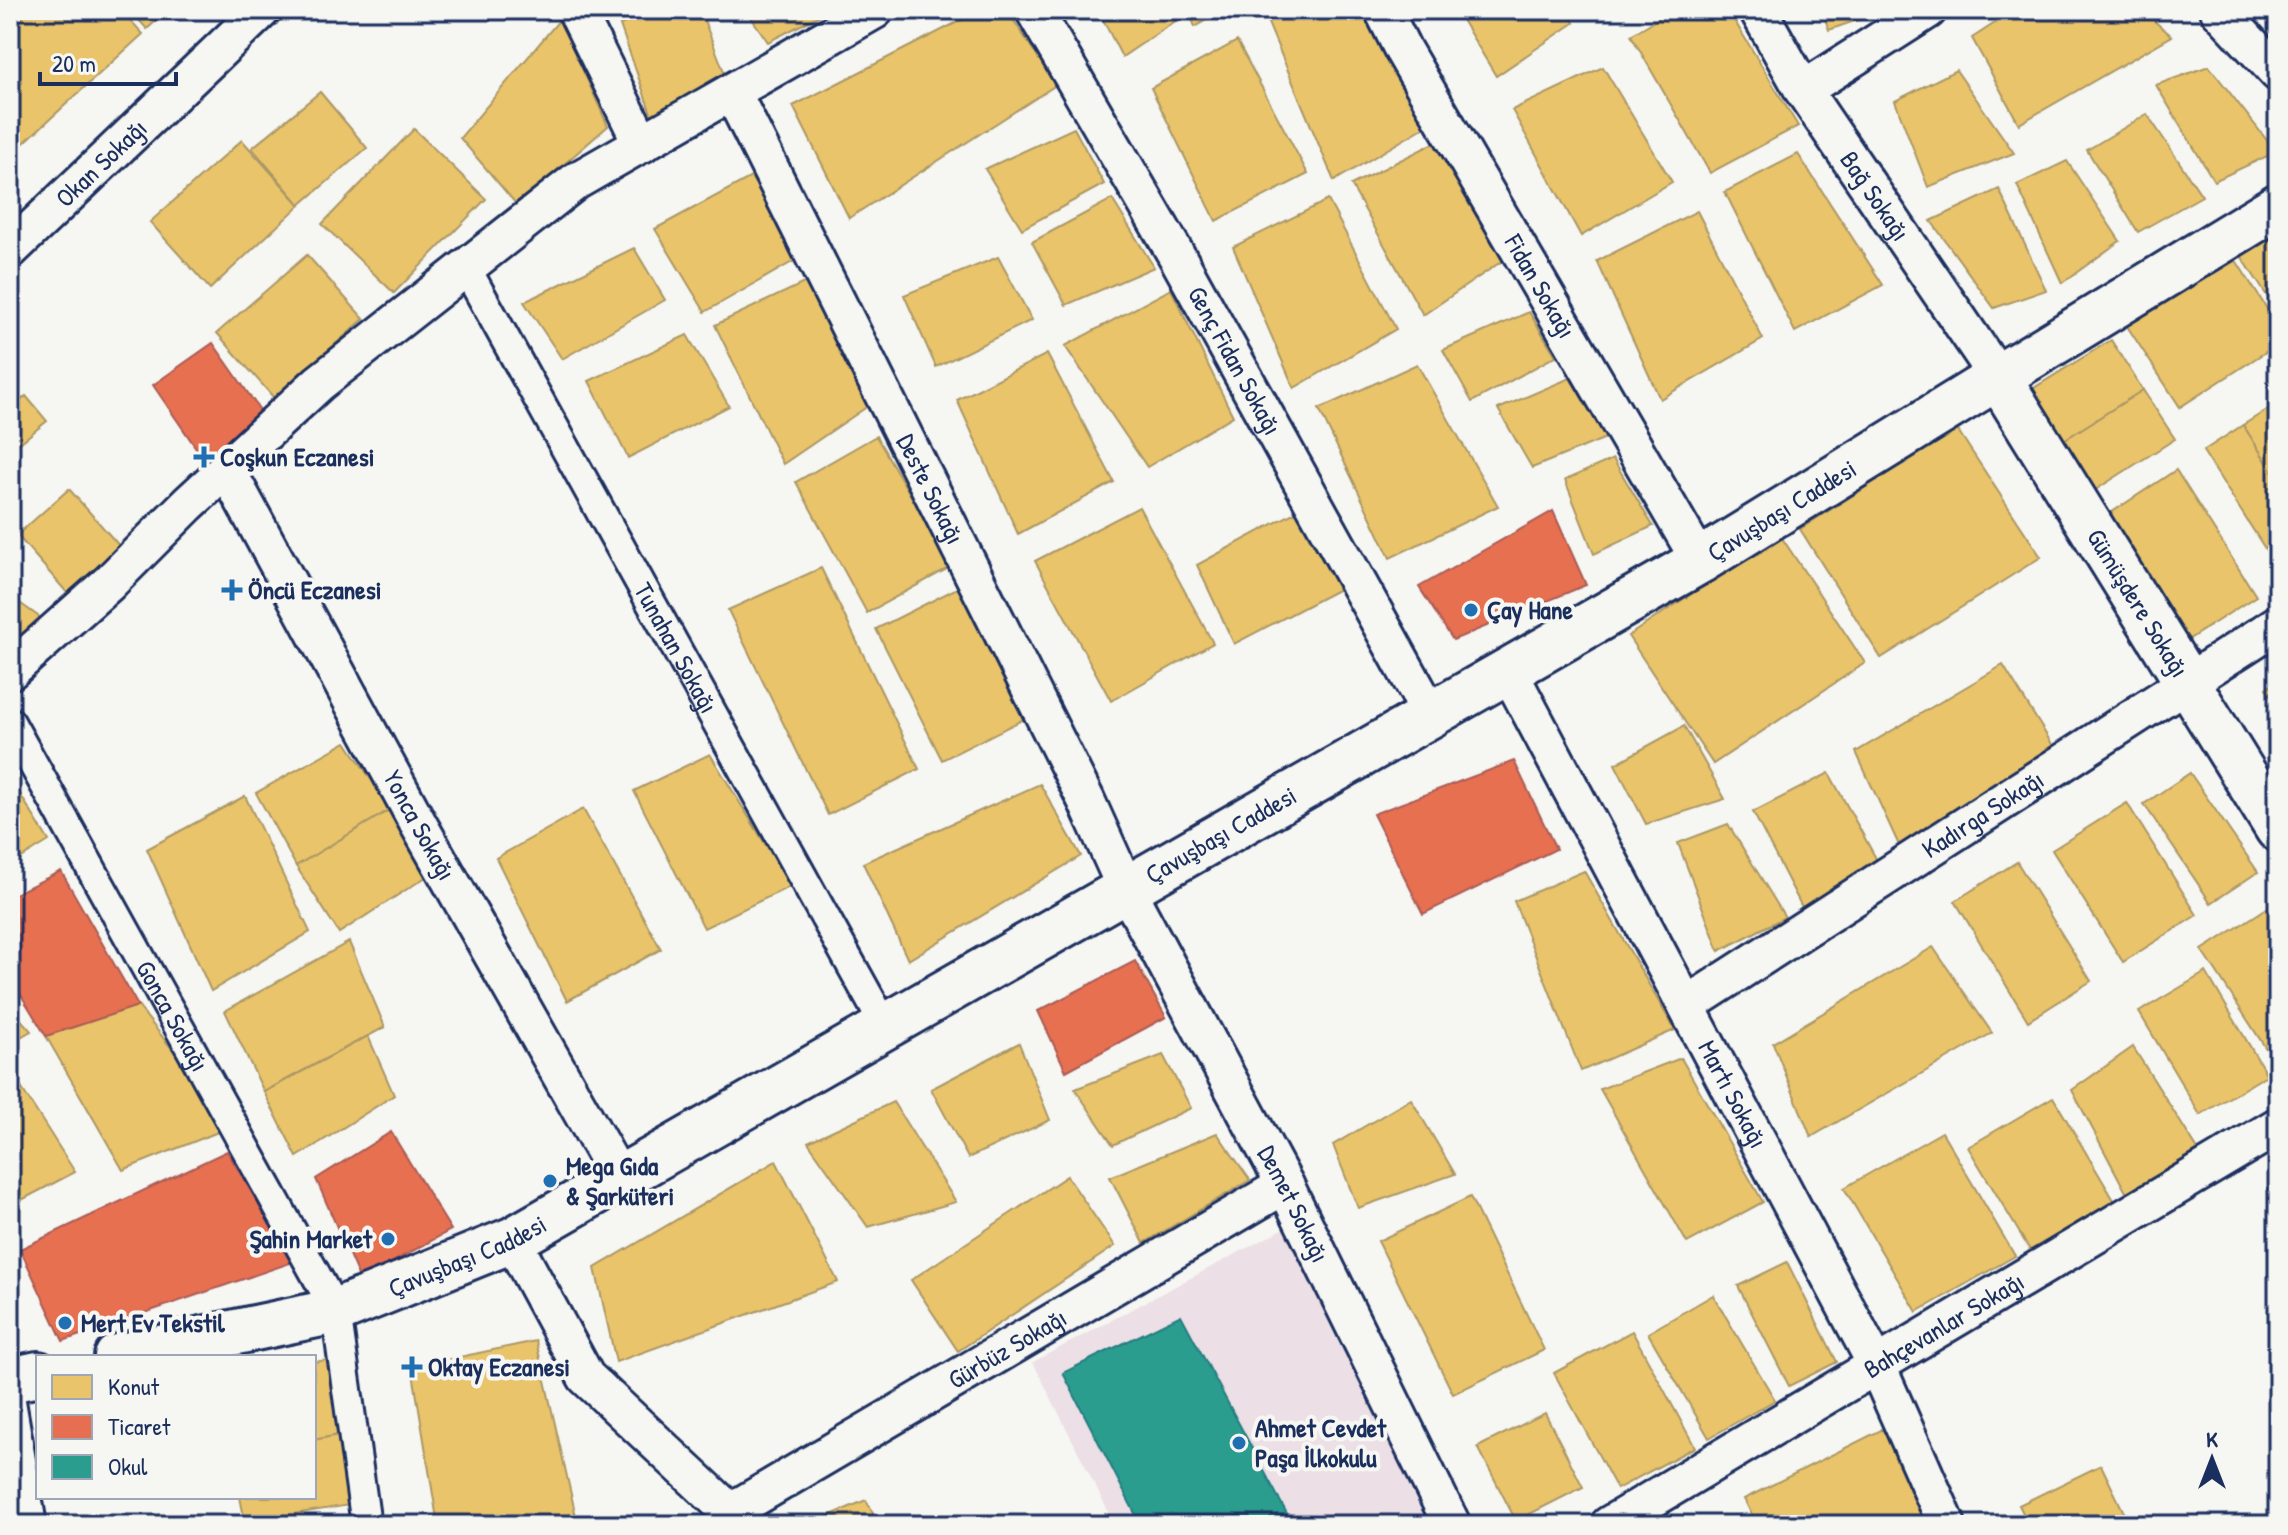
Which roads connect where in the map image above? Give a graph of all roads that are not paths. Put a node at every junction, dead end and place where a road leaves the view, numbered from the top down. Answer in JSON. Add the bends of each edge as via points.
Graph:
{"nodes":[{"id":1,"x":262,"y":10,"type":"edge"},
{"id":2,"x":576,"y":10,"type":"edge"},
{"id":3,"x":875,"y":10,"type":"edge"},
{"id":4,"x":1034,"y":10,"type":"edge"},
{"id":5,"x":1383,"y":10,"type":"edge"},
{"id":6,"x":1758,"y":10,"type":"edge"},
{"id":7,"x":1928,"y":10,"type":"edge"},
{"id":8,"x":2219,"y":10,"type":"edge"},
{"id":9,"x":2278,"y":73,"type":"edge"},
{"id":10,"x":1803,"y":90,"type":"junction"},
{"id":11,"x":732,"y":92,"type":"junction"},
{"id":12,"x":642,"y":144,"type":"junction"},
{"id":13,"x":2278,"y":206,"type":"edge"},
{"id":14,"x":10,"y":250,"type":"edge"},
{"id":15,"x":466,"y":268,"type":"junction"},
{"id":16,"x":1998,"y":377,"type":"junction"},
{"id":17,"x":227,"y":470,"type":"junction"},
{"id":18,"x":1700,"y":561,"type":"junction"},
{"id":19,"x":2278,"y":624,"type":"edge"},
{"id":20,"x":1508,"y":670,"type":"junction"},
{"id":21,"x":10,"y":671,"type":"edge"},
{"id":22,"x":2186,"y":683,"type":"junction"},
{"id":23,"x":1431,"y":715,"type":"junction"},
{"id":24,"x":10,"y":722,"type":"edge"},
{"id":25,"x":2278,"y":829,"type":"edge"},
{"id":26,"x":1126,"y":889,"type":"junction"},
{"id":27,"x":1687,"y":1005,"type":"junction"},
{"id":28,"x":885,"y":1026,"type":"junction"},
{"id":29,"x":2278,"y":1126,"type":"edge"},
{"id":30,"x":619,"y":1178,"type":"junction"},
{"id":31,"x":1285,"y":1185,"type":"junction"},
{"id":32,"x":512,"y":1240,"type":"junction"},
{"id":33,"x":336,"y":1311,"type":"junction"},
{"id":34,"x":127,"y":1355,"type":"edge"},
{"id":35,"x":1877,"y":1366,"type":"junction"},
{"id":36,"x":36,"y":1374,"type":"edge"},
{"id":37,"x":10,"y":1380,"type":"edge"},
{"id":38,"x":10,"y":1395,"type":"edge"},
{"id":39,"x":732,"y":1519,"type":"edge"},
{"id":40,"x":32,"y":1525,"type":"edge"},
{"id":41,"x":366,"y":1525,"type":"edge"},
{"id":42,"x":1452,"y":1525,"type":"edge"},
{"id":43,"x":1609,"y":1525,"type":"edge"},
{"id":44,"x":1947,"y":1525,"type":"edge"}],
"edges":[{"from":1,"to":14,"type":"street","name":"Okan Sokağı"},
{"from":2,"to":12,"type":"street"},
{"from":3,"to":11,"type":"street"},
{"from":4,"to":23,"type":"street","name":"Genç Fidan Sokağı"},
{"from":5,"to":18,"type":"street","name":"Fidan Sokağı"},
{"from":6,"to":10,"type":"street","name":"Bağ Sokağı"},
{"from":7,"to":10,"type":"street"},
{"from":8,"to":9,"type":"street"},
{"from":10,"to":16,"type":"street","name":"Bağ Sokağı"},
{"from":11,"to":12,"type":"street"},
{"from":11,"to":26,"type":"street","name":"Deste Sokağı"},
{"from":12,"to":15,"type":"street","via":[[576,181]]},
{"from":13,"to":16,"type":"main road","name":"Çavuşbaşı Caddesi"},
{"from":15,"to":17,"type":"street","via":[[319,383]]},
{"from":15,"to":28,"type":"street","name":"Tunahan Sokağı"},
{"from":16,"to":18,"type":"main road","name":"Çavuşbaşı Caddesi"},
{"from":16,"to":22,"type":"main road","name":"Gümüşdere Sokağı"},
{"from":17,"to":21,"type":"street"},
{"from":17,"to":30,"type":"street","name":"Yonca Sokağı","via":[[420,827]]},
{"from":18,"to":20,"type":"main road","name":"Çavuşbaşı Caddesi"},
{"from":19,"to":22,"type":"street","name":"Kadırga Sokağı"},
{"from":20,"to":23,"type":"main road","name":"Çavuşbaşı Caddesi"},
{"from":20,"to":27,"type":"street","name":"Martı Sokağı"},
{"from":22,"to":25,"type":"main road","name":"Gümüşdere Sokağı"},
{"from":22,"to":27,"type":"street","name":"Kadırga Sokağı"},
{"from":23,"to":26,"type":"main road","name":"Çavuşbaşı Caddesi"},
{"from":24,"to":33,"type":"street","name":"Gonca Sokağı"},
{"from":26,"to":28,"type":"main road","name":"Çavuşbaşı Caddesi"},
{"from":26,"to":31,"type":"street","name":"Demet Sokağı"},
{"from":27,"to":35,"type":"street","name":"Martı Sokağı"},
{"from":28,"to":30,"type":"main road","name":"Çavuşbaşı Caddesi"},
{"from":29,"to":35,"type":"street","name":"Bahçevanlar Sokağı"},
{"from":30,"to":32,"type":"main road","name":"Çavuşbaşı Caddesi"},
{"from":31,"to":39,"type":"street","name":"Gürbüz Sokağı"},
{"from":31,"to":42,"type":"street","name":"Demet Sokağı"},
{"from":32,"to":33,"type":"main road","name":"Çavuşbaşı Caddesi"},
{"from":32,"to":39,"type":"street","name":"Gürbüz Sokağı","via":[[586,1377]]},
{"from":33,"to":34,"type":"main road","name":"Çavuşbaşı Caddesi"},
{"from":33,"to":41,"type":"street"},
{"from":35,"to":43,"type":"street","name":"Bahçevanlar Sokağı"},
{"from":35,"to":44,"type":"street","name":"Martı Sokağı"},
{"from":36,"to":37,"type":"main road"},
{"from":38,"to":40,"type":"street"}]}
